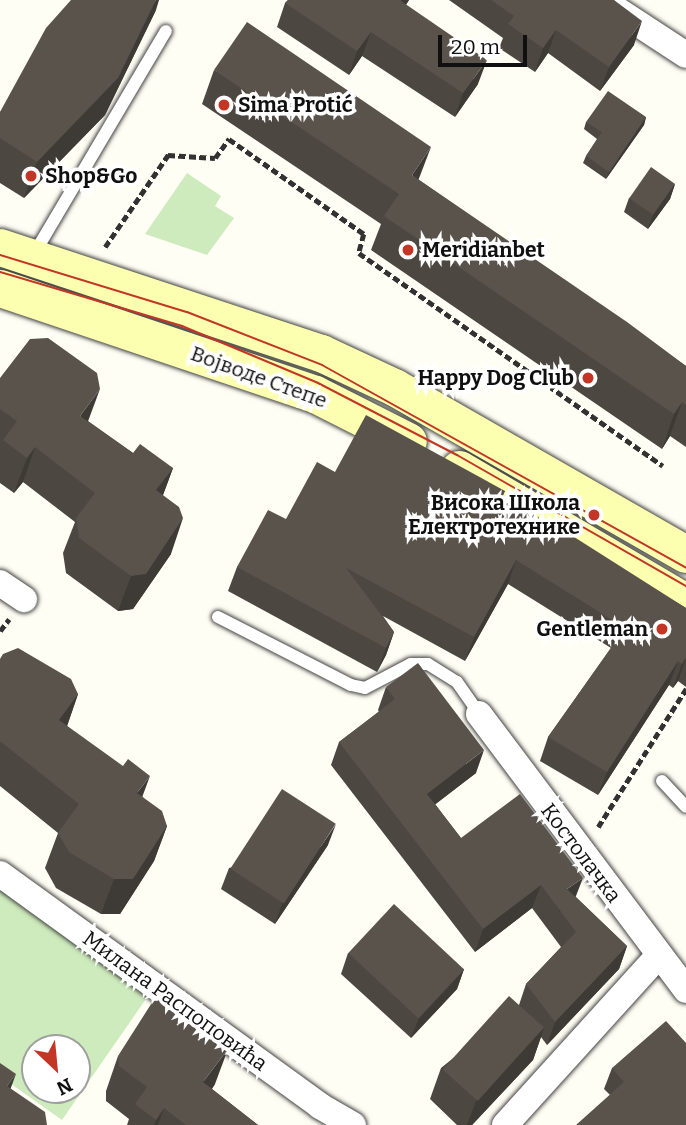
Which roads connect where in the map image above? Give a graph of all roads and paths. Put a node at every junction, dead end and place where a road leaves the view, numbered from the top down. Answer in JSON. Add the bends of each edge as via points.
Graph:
{"nodes":[{"id":1,"x":602,"y":0,"type":"edge"},
{"id":2,"x":166,"y":31,"type":"dead end"},
{"id":3,"x":686,"y":55,"type":"edge"},
{"id":4,"x":16,"y":252,"type":"edge"},
{"id":5,"x":100,"y":254,"type":"dead end"},
{"id":6,"x":0,"y":288,"type":"edge"},
{"id":7,"x":663,"y":466,"type":"dead end"},
{"id":8,"x":686,"y":554,"type":"edge"},
{"id":9,"x":0,"y":583,"type":"edge"},
{"id":10,"x":24,"y":599,"type":"dead end"},
{"id":11,"x":686,"y":602,"type":"edge"},
{"id":12,"x":218,"y":617,"type":"dead end"},
{"id":13,"x":686,"y":689,"type":"edge"},
{"id":14,"x":478,"y":715,"type":"joint"},
{"id":15,"x":662,"y":781,"type":"dead end"},
{"id":16,"x":686,"y":807,"type":"edge"},
{"id":17,"x":583,"y":854,"type":"junction"},
{"id":18,"x":0,"y":874,"type":"edge"},
{"id":19,"x":659,"y":956,"type":"junction"},
{"id":20,"x":686,"y":990,"type":"edge"},
{"id":21,"x":352,"y":1125,"type":"edge"},
{"id":22,"x":505,"y":1125,"type":"edge"}],
"edges":[{"from":1,"to":3,"type":"street"},
{"from":2,"to":4,"type":"lane","via":[[37,244]]},
{"from":4,"to":8,"type":"main road","name":"Војводе Степе","via":[[321,353],[394,387]]},
{"from":5,"to":7,"type":"path","via":[[168,155],[215,158],[229,139],[364,234],[359,253]]},
{"from":6,"to":11,"type":"main road","name":"Војводе Степе","via":[[315,394],[443,460]]},
{"from":9,"to":10,"type":"street"},
{"from":12,"to":14,"type":"lane","via":[[351,685],[365,688],[411,664],[428,664],[457,682]]},
{"from":13,"to":17,"type":"path"},
{"from":14,"to":17,"type":"street","name":"Костолачка"},
{"from":15,"to":16,"type":"lane"},
{"from":17,"to":19,"type":"street","name":"Костолачка"},
{"from":18,"to":21,"type":"street","name":"Милана Распоповића"},
{"from":19,"to":20,"type":"street","name":"Костолачка"},
{"from":19,"to":22,"type":"street"}]}
